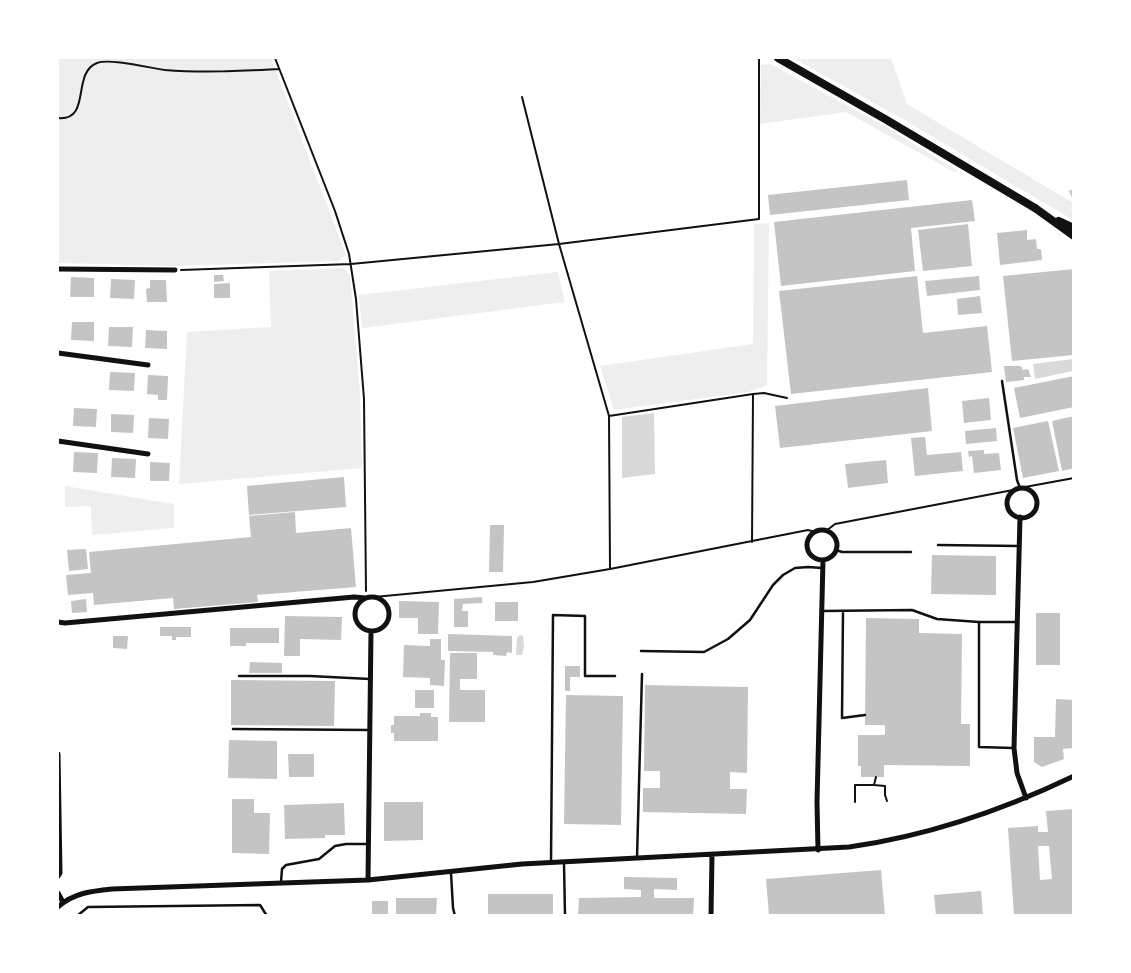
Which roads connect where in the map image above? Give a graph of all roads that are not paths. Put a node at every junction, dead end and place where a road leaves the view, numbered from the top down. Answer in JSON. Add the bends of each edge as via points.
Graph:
{"nodes":[{"id":1,"x":778,"y":58,"type":"edge"},
{"id":2,"x":1035,"y":208,"type":"junction"},
{"id":3,"x":1074,"y":228,"type":"edge"},
{"id":4,"x":1074,"y":236,"type":"edge"},
{"id":5,"x":58,"y":269,"type":"edge"},
{"id":6,"x":175,"y":270,"type":"road end"},
{"id":7,"x":58,"y":353,"type":"edge"},
{"id":8,"x":148,"y":365,"type":"dead end"},
{"id":9,"x":1002,"y":381,"type":"dead end"},
{"id":10,"x":58,"y":440,"type":"edge"},
{"id":11,"x":148,"y":454,"type":"dead end"},
{"id":12,"x":1020,"y":488,"type":"junction"},
{"id":13,"x":1020,"y":517,"type":"junction"},
{"id":14,"x":938,"y":545,"type":"dead end"},
{"id":15,"x":1019,"y":546,"type":"junction"},
{"id":16,"x":836,"y":550,"type":"junction"},
{"id":17,"x":911,"y":552,"type":"dead end"},
{"id":18,"x":823,"y":560,"type":"junction"},
{"id":19,"x":822,"y":568,"type":"junction"},
{"id":20,"x":366,"y":598,"type":"junction"},
{"id":21,"x":821,"y":611,"type":"junction"},
{"id":22,"x":843,"y":611,"type":"junction"},
{"id":23,"x":58,"y":622,"type":"edge"},
{"id":24,"x":979,"y":622,"type":"junction"},
{"id":25,"x":1017,"y":622,"type":"junction"},
{"id":26,"x":371,"y":631,"type":"junction"},
{"id":27,"x":641,"y":651,"type":"dead end"},
{"id":28,"x":642,"y":674,"type":"dead end"},
{"id":29,"x":239,"y":676,"type":"dead end"},
{"id":30,"x":615,"y":676,"type":"dead end"},
{"id":31,"x":370,"y":679,"type":"junction"},
{"id":32,"x":865,"y":716,"type":"dead end"},
{"id":33,"x":233,"y":729,"type":"dead end"},
{"id":34,"x":369,"y":730,"type":"junction"},
{"id":35,"x":1014,"y":748,"type":"junction"},
{"id":36,"x":58,"y":754,"type":"edge"},
{"id":37,"x":1074,"y":776,"type":"edge"},
{"id":38,"x":1026,"y":798,"type":"junction"},
{"id":39,"x":368,"y":844,"type":"junction"},
{"id":40,"x":818,"y":850,"type":"junction"},
{"id":41,"x":712,"y":855,"type":"junction"},
{"id":42,"x":637,"y":859,"type":"junction"},
{"id":43,"x":564,"y":863,"type":"junction"},
{"id":44,"x":551,"y":864,"type":"junction"},
{"id":45,"x":451,"y":873,"type":"junction"},
{"id":46,"x":58,"y":876,"type":"edge"},
{"id":47,"x":368,"y":880,"type":"junction"},
{"id":48,"x":281,"y":884,"type":"junction"},
{"id":49,"x":58,"y":893,"type":"edge"},
{"id":50,"x":63,"y":902,"type":"junction"},
{"id":51,"x":58,"y":907,"type":"edge"},
{"id":52,"x":77,"y":916,"type":"edge"},
{"id":53,"x":267,"y":916,"type":"edge"},
{"id":54,"x":455,"y":916,"type":"edge"},
{"id":55,"x":565,"y":916,"type":"edge"},
{"id":56,"x":711,"y":916,"type":"edge"}],
"edges":[{"from":1,"to":2,"type":"main road"},
{"from":2,"to":3,"type":"main road"},
{"from":2,"to":4,"type":"main road"},
{"from":5,"to":6,"type":"street"},
{"from":7,"to":8,"type":"street"},
{"from":9,"to":12,"type":"lane","via":[[1016,480]]},
{"from":10,"to":11,"type":"street"},
{"from":12,"to":13,"type":"street","via":[[1008,501],[1012,513]]},
{"from":12,"to":13,"type":"street","via":[[1030,490],[1037,503],[1030,516]]},
{"from":13,"to":15,"type":"street"},
{"from":14,"to":15,"type":"lane"},
{"from":15,"to":25,"type":"street"},
{"from":16,"to":17,"type":"lane"},
{"from":16,"to":18,"type":"street"},
{"from":16,"to":18,"type":"street","via":[[836,540],[832,535],[826,531],[815,532],[807,543],[808,549],[816,559]]},
{"from":18,"to":19,"type":"street"},
{"from":19,"to":21,"type":"street"},
{"from":19,"to":27,"type":"lane","via":[[795,568],[783,575],[750,620],[728,639],[704,652]]},
{"from":20,"to":23,"type":"street"},
{"from":20,"to":26,"type":"street","via":[[358,603],[355,617],[358,624]]},
{"from":20,"to":26,"type":"street","via":[[381,599],[389,612],[384,626]]},
{"from":21,"to":22,"type":"lane"},
{"from":21,"to":40,"type":"street"},
{"from":22,"to":24,"type":"lane","via":[[912,610],[937,618]]},
{"from":22,"to":32,"type":"lane","via":[[842,718]]},
{"from":24,"to":25,"type":"lane"},
{"from":24,"to":35,"type":"lane","via":[[979,747]]},
{"from":25,"to":35,"type":"street"},
{"from":26,"to":31,"type":"street"},
{"from":28,"to":42,"type":"lane"},
{"from":29,"to":31,"type":"lane"},
{"from":30,"to":44,"type":"lane","via":[[585,676],[585,616],[553,615]]},
{"from":31,"to":34,"type":"street"},
{"from":33,"to":34,"type":"lane"},
{"from":34,"to":39,"type":"street"},
{"from":35,"to":38,"type":"street","via":[[1017,773]]},
{"from":36,"to":46,"type":"street"},
{"from":37,"to":38,"type":"street"},
{"from":38,"to":40,"type":"street","via":[[955,823],[898,838]]},
{"from":39,"to":47,"type":"street"},
{"from":39,"to":48,"type":"lane","via":[[335,846],[319,859],[286,864],[282,869]]},
{"from":40,"to":41,"type":"street"},
{"from":41,"to":42,"type":"street"},
{"from":41,"to":56,"type":"street"},
{"from":42,"to":43,"type":"street"},
{"from":43,"to":44,"type":"street"},
{"from":43,"to":55,"type":"lane"},
{"from":44,"to":45,"type":"street","via":[[522,864]]},
{"from":45,"to":47,"type":"street"},
{"from":45,"to":54,"type":"lane"},
{"from":47,"to":48,"type":"street"},
{"from":48,"to":50,"type":"street","via":[[112,888],[82,893]]},
{"from":49,"to":50,"type":"street"},
{"from":50,"to":51,"type":"street"},
{"from":52,"to":53,"type":"lane","via":[[88,907],[251,905],[260,905]]}]}
